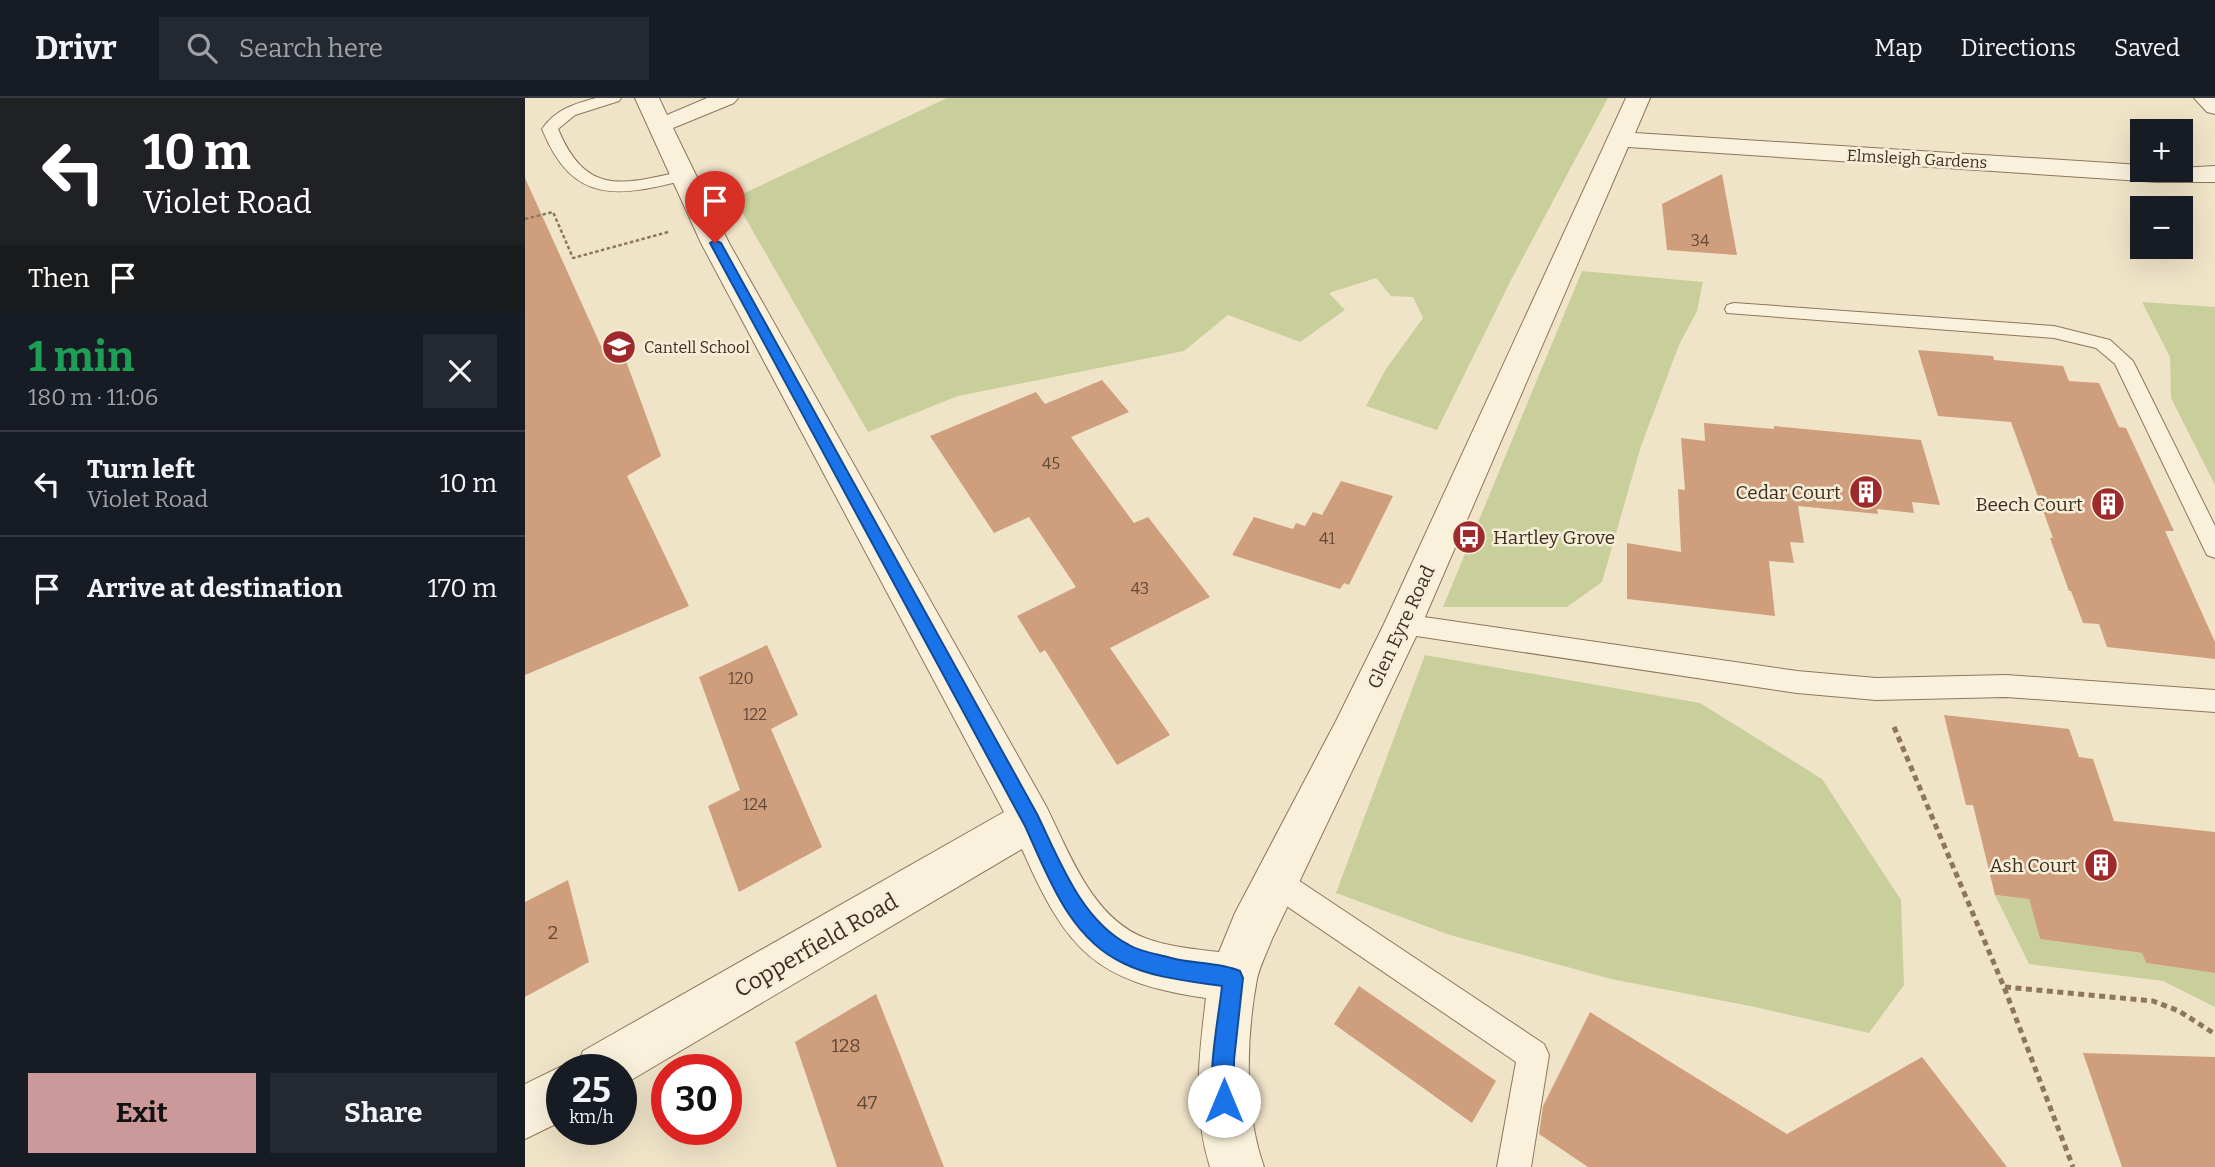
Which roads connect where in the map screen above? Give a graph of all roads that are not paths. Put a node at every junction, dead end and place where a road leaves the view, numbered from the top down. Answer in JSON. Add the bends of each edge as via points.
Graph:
{"nodes":[{"id":1,"x":614,"y":98,"type":"edge"},
{"id":2,"x":726,"y":98,"type":"edge"},
{"id":3,"x":1638,"y":98,"type":"edge"},
{"id":4,"x":2206,"y":98,"type":"edge"},
{"id":5,"x":2215,"y":107,"type":"edge"},
{"id":6,"x":653,"y":111,"type":"edge"},
{"id":7,"x":1619,"y":139,"type":"junction"},
{"id":8,"x":2215,"y":174,"type":"edge"},
{"id":9,"x":683,"y":176,"type":"junction"},
{"id":10,"x":1734,"y":309,"type":"dead end"},
{"id":11,"x":2215,"y":549,"type":"edge"},
{"id":12,"x":1403,"y":624,"type":"junction"},
{"id":13,"x":2215,"y":701,"type":"edge"},
{"id":14,"x":1031,"y":820,"type":"junction"},
{"id":15,"x":1276,"y":882,"type":"junction"},
{"id":16,"x":1233,"y":978,"type":"junction"},
{"id":17,"x":627,"y":1054,"type":"edge"},
{"id":18,"x":546,"y":1101,"type":"edge"},
{"id":19,"x":525,"y":1113,"type":"edge"},
{"id":20,"x":1237,"y":1167,"type":"edge"},
{"id":21,"x":1514,"y":1167,"type":"edge"}],
"edges":[{"from":1,"to":9,"type":"lane","via":[[573,110],[553,123],[550,129],[566,167],[582,179],[604,186],[640,186]]},
{"from":2,"to":6,"type":"street","via":[[687,116]]},
{"from":3,"to":7,"type":"street","name":"Glen Eyre Road"},
{"from":4,"to":5,"type":"street"},
{"from":6,"to":9,"type":"street"},
{"from":7,"to":8,"type":"street","name":"Elmsleigh Gardens"},
{"from":7,"to":12,"type":"street","name":"Glen Eyre Road"},
{"from":9,"to":14,"type":"street"},
{"from":10,"to":11,"type":"lane","via":[[2054,332],[2103,344],[2123,361]]},
{"from":12,"to":13,"type":"lane","via":[[1877,689],[2006,686]]},
{"from":12,"to":15,"type":"street","name":"Glen Eyre Road"},
{"from":14,"to":16,"type":"street","via":[[1063,887],[1105,942],[1128,956],[1163,966]]},
{"from":14,"to":17,"type":"street","name":"Copperfield Road"},
{"from":15,"to":16,"type":"street","name":"Glen Eyre Road"},
{"from":15,"to":21,"type":"lane","via":[[1533,1055]]},
{"from":16,"to":20,"type":"street","name":"Glen Eyre Road","via":[[1224,1101]]},
{"from":18,"to":19,"type":"street"}]}
